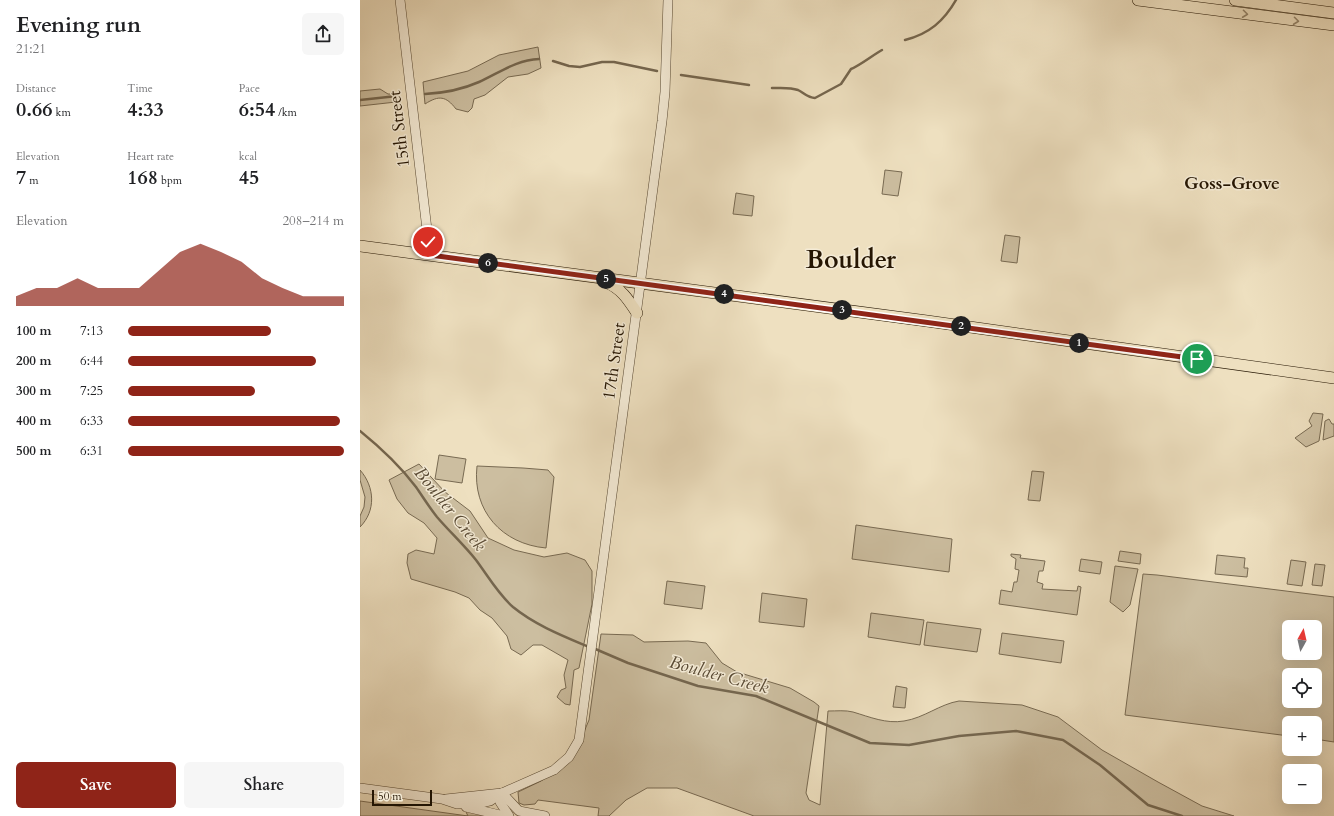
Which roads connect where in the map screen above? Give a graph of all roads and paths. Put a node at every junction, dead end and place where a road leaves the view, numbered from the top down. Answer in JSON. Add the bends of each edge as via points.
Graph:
{"nodes":[{"id":1,"x":400,"y":0,"type":"edge"},
{"id":2,"x":668,"y":0,"type":"edge"},
{"id":3,"x":1138,"y":0,"type":"edge"},
{"id":4,"x":1235,"y":0,"type":"edge"},
{"id":5,"x":1334,"y":13,"type":"edge"},
{"id":6,"x":1334,"y":25,"type":"edge"},
{"id":7,"x":360,"y":246,"type":"edge"},
{"id":8,"x":430,"y":255,"type":"junction"},
{"id":9,"x":585,"y":276,"type":"junction"},
{"id":10,"x":641,"y":283,"type":"junction"},
{"id":11,"x":637,"y":313,"type":"junction"},
{"id":12,"x":1334,"y":378,"type":"edge"},
{"id":13,"x":360,"y":788,"type":"edge"},
{"id":14,"x":502,"y":793,"type":"junction"},
{"id":15,"x":442,"y":799,"type":"junction"},
{"id":16,"x":457,"y":804,"type":"junction"},
{"id":17,"x":504,"y":816,"type":"edge"},
{"id":18,"x":509,"y":816,"type":"edge"},
{"id":19,"x":545,"y":816,"type":"edge"}],
"edges":[{"from":1,"to":8,"type":"street","name":"15th Street"},
{"from":2,"to":10,"type":"street","name":"17th Street","via":[[665,100]]},
{"from":3,"to":6,"type":"main road","one_way":true},
{"from":4,"to":5,"type":"main road"},
{"from":7,"to":8,"type":"main road"},
{"from":8,"to":9,"type":"main road"},
{"from":9,"to":10,"type":"main road"},
{"from":9,"to":11,"type":"main road","via":[[614,285],[623,292]]},
{"from":10,"to":11,"type":"street","name":"17th Street"},
{"from":10,"to":12,"type":"main road"},
{"from":11,"to":14,"type":"street","name":"17th Street","via":[[579,740],[568,757],[554,770]]},
{"from":13,"to":15,"type":"street"},
{"from":14,"to":15,"type":"street"},
{"from":14,"to":16,"type":"street","name":"17th Street","via":[[496,799],[482,803]]},
{"from":14,"to":18,"type":"street","via":[[500,802]]},
{"from":14,"to":19,"type":"street","via":[[519,811]]},
{"from":15,"to":16,"type":"street"},
{"from":16,"to":17,"type":"street"}]}
